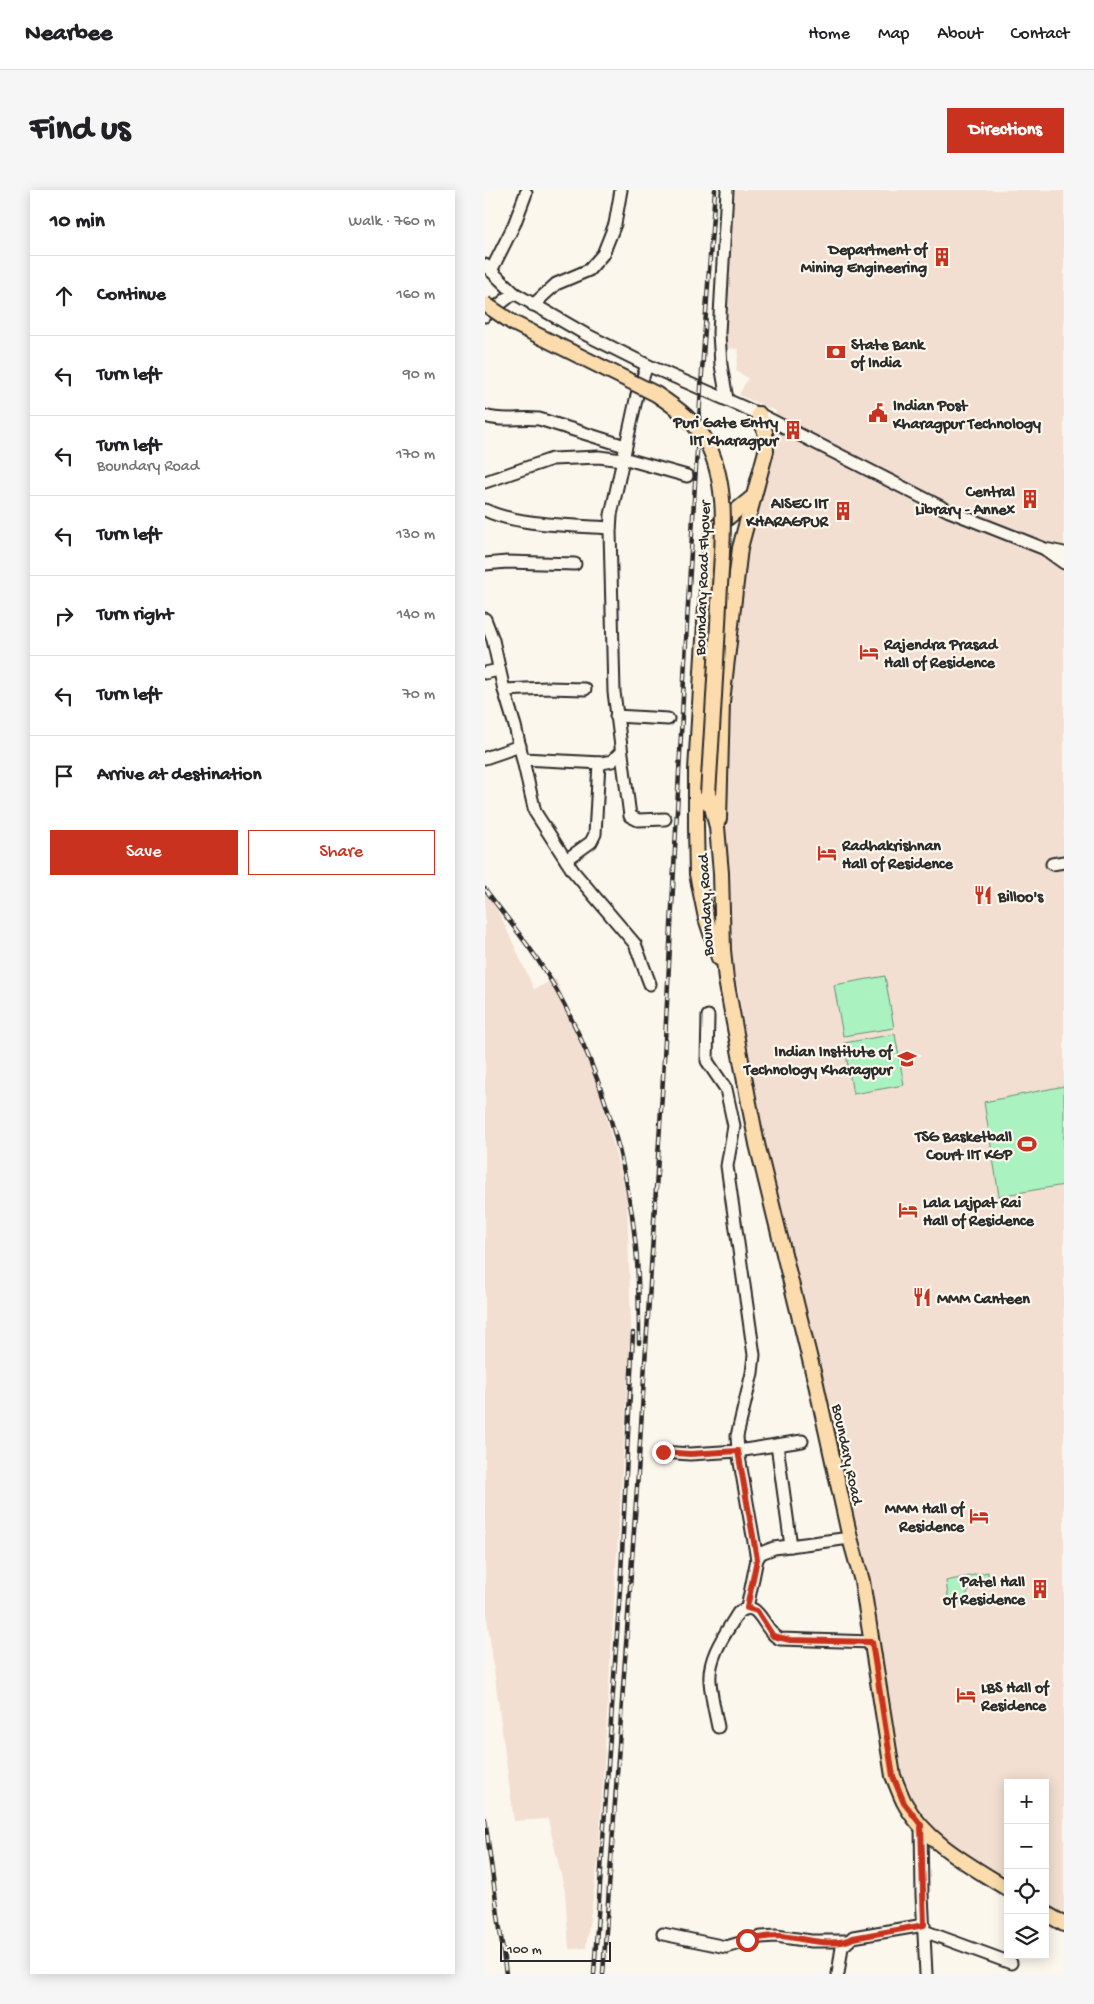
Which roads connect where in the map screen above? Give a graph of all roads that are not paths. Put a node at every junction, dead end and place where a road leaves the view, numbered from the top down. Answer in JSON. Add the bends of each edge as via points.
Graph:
{"nodes":[{"id":1,"x":621,"y":190,"type":"edge"},
{"id":2,"x":727,"y":190,"type":"edge"},
{"id":3,"x":527,"y":193,"type":"dead end"},
{"id":4,"x":488,"y":268,"type":"edge"},
{"id":5,"x":514,"y":293,"type":"junction"},
{"id":6,"x":485,"y":304,"type":"edge"},
{"id":7,"x":533,"y":305,"type":"junction"},
{"id":8,"x":485,"y":316,"type":"edge"},
{"id":9,"x":647,"y":365,"type":"junction"},
{"id":10,"x":727,"y":399,"type":"junction"},
{"id":11,"x":759,"y":414,"type":"junction"},
{"id":12,"x":485,"y":416,"type":"edge"},
{"id":13,"x":625,"y":446,"type":"junction"},
{"id":14,"x":623,"y":459,"type":"junction"},
{"id":15,"x":687,"y":476,"type":"dead end"},
{"id":16,"x":485,"y":482,"type":"edge"},
{"id":17,"x":753,"y":497,"type":"junction"},
{"id":18,"x":485,"y":510,"type":"edge"},
{"id":19,"x":610,"y":528,"type":"junction"},
{"id":20,"x":1045,"y":549,"type":"junction"},
{"id":21,"x":1064,"y":553,"type":"edge"},
{"id":22,"x":1064,"y":563,"type":"edge"},
{"id":23,"x":485,"y":564,"type":"edge"},
{"id":24,"x":575,"y":564,"type":"dead end"},
{"id":25,"x":485,"y":619,"type":"edge"},
{"id":26,"x":499,"y":670,"type":"junction"},
{"id":27,"x":485,"y":673,"type":"edge"},
{"id":28,"x":585,"y":689,"type":"dead end"},
{"id":29,"x":504,"y":690,"type":"junction"},
{"id":30,"x":616,"y":716,"type":"junction"},
{"id":31,"x":668,"y":719,"type":"dead end"},
{"id":32,"x":520,"y":746,"type":"junction"},
{"id":33,"x":621,"y":752,"type":"junction"},
{"id":34,"x":485,"y":758,"type":"edge"},
{"id":35,"x":523,"y":759,"type":"junction"},
{"id":36,"x":599,"y":763,"type":"junction"},
{"id":37,"x":707,"y":797,"type":"junction"},
{"id":38,"x":696,"y":816,"type":"junction"},
{"id":39,"x":665,"y":819,"type":"dead end"},
{"id":40,"x":717,"y":827,"type":"junction"},
{"id":41,"x":566,"y":860,"type":"junction"},
{"id":42,"x":1064,"y":862,"type":"edge"},
{"id":43,"x":1052,"y":864,"type":"dead end"},
{"id":44,"x":721,"y":873,"type":"junction"},
{"id":45,"x":697,"y":874,"type":"junction"},
{"id":46,"x":726,"y":980,"type":"junction"},
{"id":47,"x":650,"y":984,"type":"dead end"},
{"id":48,"x":708,"y":1016,"type":"dead end"},
{"id":49,"x":802,"y":1441,"type":"dead end"},
{"id":50,"x":777,"y":1445,"type":"junction"},
{"id":51,"x":738,"y":1451,"type":"junction"},
{"id":52,"x":663,"y":1452,"type":"dead end"},
{"id":53,"x":850,"y":1538,"type":"junction"},
{"id":54,"x":791,"y":1546,"type":"junction"},
{"id":55,"x":757,"y":1559,"type":"junction"},
{"id":56,"x":747,"y":1608,"type":"junction"},
{"id":57,"x":872,"y":1642,"type":"junction"},
{"id":58,"x":718,"y":1727,"type":"dead end"},
{"id":59,"x":921,"y":1825,"type":"junction"},
{"id":60,"x":1004,"y":1886,"type":"edge"},
{"id":61,"x":1048,"y":1914,"type":"edge"},
{"id":62,"x":1064,"y":1924,"type":"edge"},
{"id":63,"x":924,"y":1928,"type":"junction"},
{"id":64,"x":663,"y":1934,"type":"dead end"},
{"id":65,"x":847,"y":1941,"type":"junction"},
{"id":66,"x":1011,"y":1963,"type":"dead end"},
{"id":67,"x":838,"y":1974,"type":"edge"},
{"id":68,"x":926,"y":1974,"type":"edge"}],
"edges":[{"from":1,"to":7,"type":"street","via":[[615,224],[603,254],[589,270],[556,284]]},
{"from":2,"to":10,"type":"street","via":[[719,333]]},
{"from":3,"to":4,"type":"street","via":[[514,225]]},
{"from":4,"to":5,"type":"street"},
{"from":5,"to":7,"type":"street"},
{"from":5,"to":8,"type":"street"},
{"from":6,"to":37,"type":"main road","name":"Boundary Road Flyover","bridge":true,"via":[[513,323],[656,394],[696,426],[708,446],[717,469],[722,528]]},
{"from":7,"to":9,"type":"street"},
{"from":9,"to":10,"type":"street"},
{"from":9,"to":13,"type":"street"},
{"from":10,"to":11,"type":"street"},
{"from":11,"to":17,"type":"main road","via":[[765,432],[766,451]]},
{"from":11,"to":20,"type":"street","via":[[949,511]]},
{"from":12,"to":13,"type":"street","via":[[539,419]]},
{"from":13,"to":14,"type":"street"},
{"from":14,"to":15,"type":"street"},
{"from":14,"to":16,"type":"street","via":[[552,458]]},
{"from":14,"to":19,"type":"street"},
{"from":17,"to":38,"type":"main road","name":"Boundary Road","via":[[715,528],[710,541]]},
{"from":17,"to":40,"type":"main road","via":[[741,548],[722,702]]},
{"from":18,"to":19,"type":"street","via":[[545,523]]},
{"from":19,"to":30,"type":"street"},
{"from":20,"to":21,"type":"street"},
{"from":20,"to":22,"type":"street"},
{"from":23,"to":24,"type":"street"},
{"from":25,"to":26,"type":"street"},
{"from":26,"to":27,"type":"street"},
{"from":26,"to":29,"type":"street"},
{"from":28,"to":29,"type":"street"},
{"from":29,"to":32,"type":"street"},
{"from":30,"to":31,"type":"street"},
{"from":30,"to":33,"type":"street"},
{"from":32,"to":34,"type":"street"},
{"from":32,"to":35,"type":"street"},
{"from":33,"to":36,"type":"street","via":[[612,760]]},
{"from":33,"to":39,"type":"street","via":[[631,816],[638,820]]},
{"from":35,"to":36,"type":"street"},
{"from":35,"to":41,"type":"street","via":[[535,812]]},
{"from":36,"to":41,"type":"street","via":[[595,834],[591,842]]},
{"from":37,"to":38,"type":"main road"},
{"from":37,"to":40,"type":"main road","name":"Boundary Road Flyover"},
{"from":38,"to":45,"type":"main road","name":"Boundary Road"},
{"from":40,"to":44,"type":"main road","name":"Boundary Road"},
{"from":41,"to":47,"type":"street","via":[[635,944]]},
{"from":42,"to":43,"type":"street"},
{"from":44,"to":45,"type":"main road"},
{"from":44,"to":46,"type":"main road","name":"Boundary Road"},
{"from":45,"to":46,"type":"main road","name":"Boundary Road","via":[[706,918]]},
{"from":46,"to":53,"type":"main road","name":"Boundary Road","via":[[757,1144]]},
{"from":48,"to":51,"type":"street","via":[[707,1062],[726,1089],[734,1126],[727,1166],[753,1355],[752,1374],[737,1436]]},
{"from":49,"to":50,"type":"street"},
{"from":50,"to":51,"type":"street"},
{"from":50,"to":54,"type":"street"},
{"from":51,"to":52,"type":"street"},
{"from":51,"to":55,"type":"street"},
{"from":53,"to":54,"type":"street"},
{"from":53,"to":57,"type":"main road","name":"Boundary Road"},
{"from":54,"to":55,"type":"street","via":[[766,1550]]},
{"from":55,"to":56,"type":"street"},
{"from":56,"to":57,"type":"street","via":[[757,1611],[773,1636],[780,1639]]},
{"from":56,"to":58,"type":"street","via":[[738,1613],[716,1650],[710,1670]]},
{"from":57,"to":59,"type":"main road","name":"Boundary Road","via":[[893,1776],[904,1803]]},
{"from":59,"to":60,"type":"main road","name":"Boundary Road","via":[[961,1859]]},
{"from":59,"to":63,"type":"street"},
{"from":61,"to":62,"type":"main road"},
{"from":63,"to":65,"type":"street"},
{"from":63,"to":66,"type":"street"},
{"from":63,"to":68,"type":"street"},
{"from":64,"to":65,"type":"street","via":[[726,1947],[776,1936],[811,1942]]},
{"from":65,"to":67,"type":"street","via":[[840,1953]]}]}
